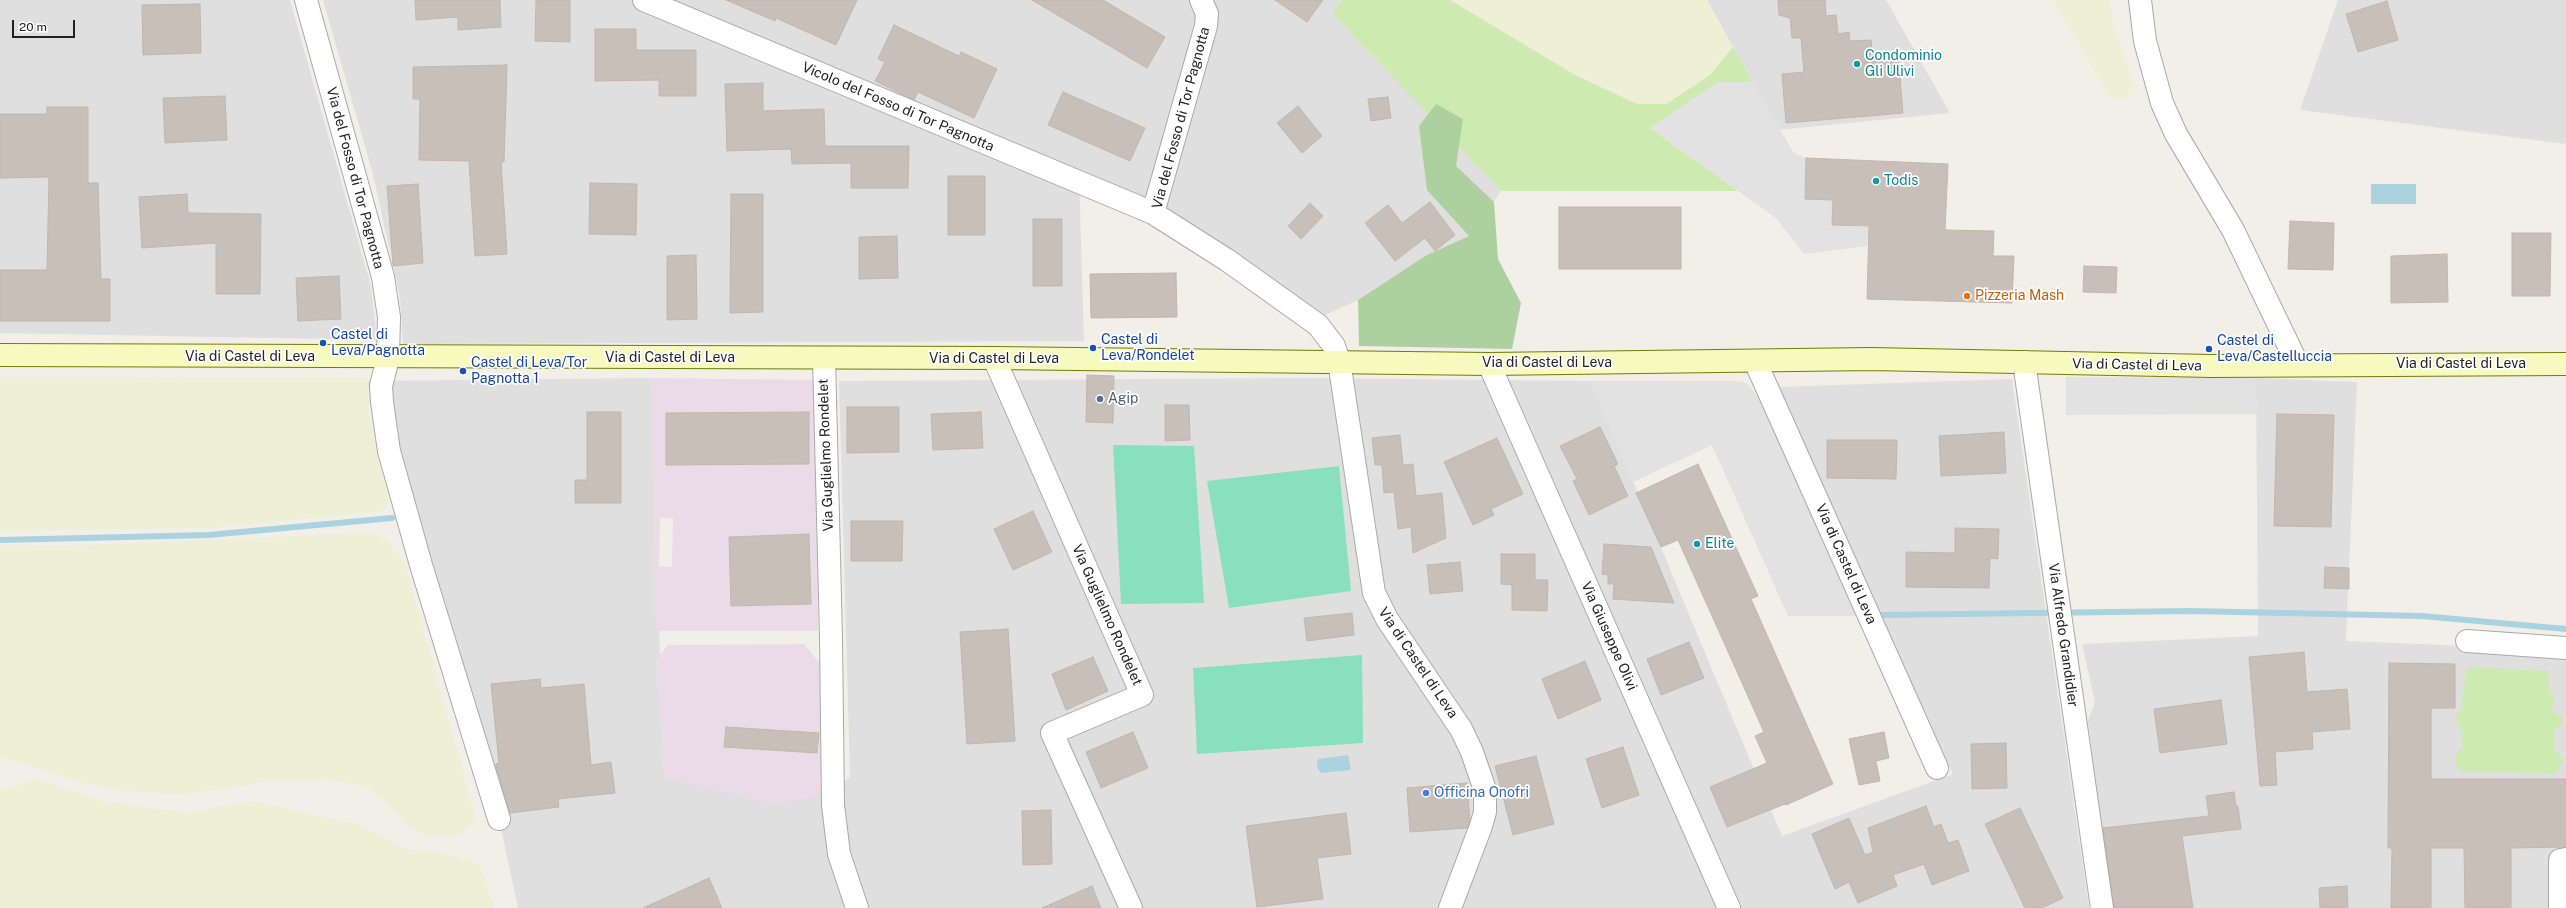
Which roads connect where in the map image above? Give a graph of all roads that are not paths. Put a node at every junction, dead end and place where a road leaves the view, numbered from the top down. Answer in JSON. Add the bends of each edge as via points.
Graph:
{"nodes":[{"id":1,"x":306,"y":0,"type":"edge"},
{"id":2,"x":644,"y":0,"type":"edge"},
{"id":3,"x":1201,"y":0,"type":"edge"},
{"id":4,"x":2140,"y":0,"type":"edge"},
{"id":5,"x":1153,"y":213,"type":"junction"},
{"id":6,"x":0,"y":355,"type":"edge"},
{"id":7,"x":388,"y":358,"type":"junction"},
{"id":8,"x":824,"y":358,"type":"junction"},
{"id":9,"x":994,"y":358,"type":"junction"},
{"id":10,"x":1339,"y":361,"type":"junction"},
{"id":11,"x":1755,"y":361,"type":"junction"},
{"id":12,"x":2024,"y":362,"type":"junction"},
{"id":13,"x":1489,"y":364,"type":"junction"},
{"id":14,"x":2566,"y":364,"type":"edge"},
{"id":15,"x":2298,"y":365,"type":"junction"},
{"id":16,"x":2466,"y":641,"type":"dead end"},
{"id":17,"x":2566,"y":648,"type":"edge"},
{"id":18,"x":1937,"y":768,"type":"dead end"},
{"id":19,"x":499,"y":819,"type":"dead end"},
{"id":20,"x":2566,"y":859,"type":"edge"},
{"id":21,"x":857,"y":908,"type":"edge"},
{"id":22,"x":1131,"y":908,"type":"edge"},
{"id":23,"x":1450,"y":908,"type":"edge"},
{"id":24,"x":1729,"y":908,"type":"edge"},
{"id":25,"x":2102,"y":908,"type":"edge"},
{"id":26,"x":2560,"y":908,"type":"edge"}],
"edges":[{"from":1,"to":7,"type":"street","name":"Via del Fosso di Tor Pagnotta","via":[[380,264],[389,318]]},
{"from":2,"to":5,"type":"street","name":"Vicolo del Fosso di Tor Pagnotta"},
{"from":3,"to":5,"type":"street","name":"Via del Fosso di Tor Pagnotta","via":[[1207,14],[1206,26]]},
{"from":4,"to":15,"type":"street","via":[[2145,41],[2162,103],[2176,134],[2233,230]]},
{"from":5,"to":10,"type":"street","name":"Via del Fosso di Tor Pagnotta","via":[[1227,260],[1318,325],[1332,341]]},
{"from":6,"to":7,"type":"street","name":"Via di Castel di Leva"},
{"from":7,"to":8,"type":"street","name":"Via di Castel di Leva"},
{"from":7,"to":19,"type":"street","name":"Via del Fosso di Tor Pagnotta","via":[[381,386],[382,417],[389,451]]},
{"from":8,"to":9,"type":"street","name":"Via di Castel di Leva"},
{"from":8,"to":21,"type":"street","name":"Via Guglielmo Rondelet","via":[[832,637],[833,805],[839,854]]},
{"from":9,"to":10,"type":"street","name":"Via di Castel di Leva"},
{"from":9,"to":22,"type":"street","name":"Via Guglielmo Rondelet","via":[[1142,695],[1052,732]]},
{"from":10,"to":13,"type":"street","name":"Via di Castel di Leva"},
{"from":10,"to":23,"type":"street","name":"Via di Castel di Leva","via":[[1374,593],[1386,619],[1461,729],[1485,790],[1486,803],[1481,826]]},
{"from":11,"to":12,"type":"street","name":"Via di Castel di Leva"},
{"from":11,"to":13,"type":"street","name":"Via di Castel di Leva"},
{"from":11,"to":18,"type":"street","name":"Via di Castel di Leva"},
{"from":12,"to":15,"type":"street","name":"Via di Castel di Leva","via":[[2180,366]]},
{"from":12,"to":25,"type":"street","name":"Via Alfredo Grandidier"},
{"from":13,"to":24,"type":"street","name":"Via Giuseppe Olivi"},
{"from":14,"to":15,"type":"street","name":"Via di Castel di Leva"},
{"from":16,"to":17,"type":"street"},
{"from":20,"to":26,"type":"street","via":[[2560,860]]}]}
